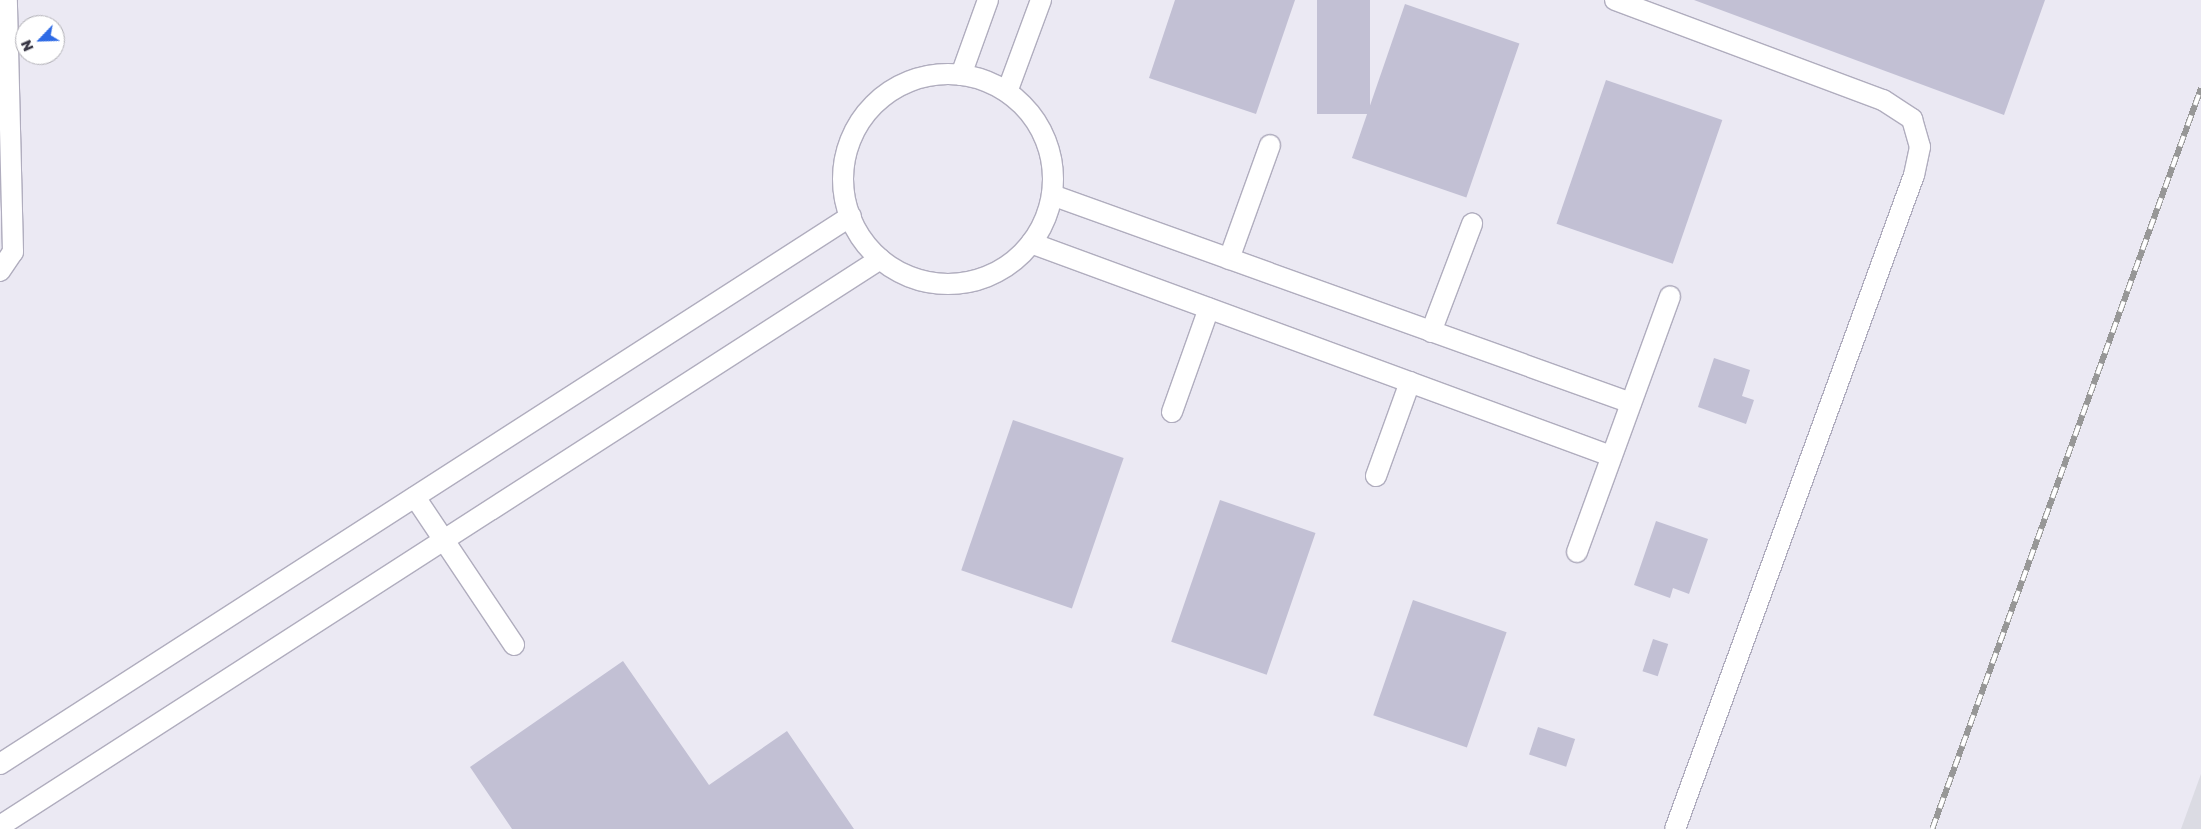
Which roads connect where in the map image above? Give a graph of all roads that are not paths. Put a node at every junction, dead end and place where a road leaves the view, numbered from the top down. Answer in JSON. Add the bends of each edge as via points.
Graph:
{"nodes":[{"id":1,"x":7,"y":0,"type":"edge"},
{"id":2,"x":988,"y":0,"type":"edge"},
{"id":3,"x":1040,"y":0,"type":"edge"},
{"id":4,"x":1615,"y":0,"type":"edge"},
{"id":5,"x":961,"y":75,"type":"junction"},
{"id":6,"x":1007,"y":92,"type":"junction"},
{"id":7,"x":1270,"y":145,"type":"dead end"},
{"id":8,"x":1052,"y":195,"type":"junction"},
{"id":9,"x":851,"y":216,"type":"junction"},
{"id":10,"x":1472,"y":224,"type":"dead end"},
{"id":11,"x":1031,"y":243,"type":"junction"},
{"id":12,"x":880,"y":259,"type":"junction"},
{"id":13,"x":1229,"y":259,"type":"junction"},
{"id":14,"x":0,"y":271,"type":"edge"},
{"id":15,"x":1670,"y":296,"type":"dead end"},
{"id":16,"x":1209,"y":308,"type":"junction"},
{"id":17,"x":1431,"y":332,"type":"junction"},
{"id":18,"x":1410,"y":382,"type":"junction"},
{"id":19,"x":1632,"y":403,"type":"junction"},
{"id":20,"x":1172,"y":412,"type":"dead end"},
{"id":21,"x":1611,"y":456,"type":"junction"},
{"id":22,"x":1376,"y":476,"type":"dead end"},
{"id":23,"x":415,"y":497,"type":"junction"},
{"id":24,"x":444,"y":540,"type":"junction"},
{"id":25,"x":1577,"y":552,"type":"dead end"},
{"id":26,"x":514,"y":644,"type":"dead end"},
{"id":27,"x":0,"y":764,"type":"edge"},
{"id":28,"x":0,"y":828,"type":"edge"},
{"id":29,"x":1675,"y":829,"type":"edge"}],
"edges":[{"from":1,"to":14,"type":"lane","via":[[13,252]]},
{"from":2,"to":5,"type":"lane"},
{"from":3,"to":6,"type":"lane"},
{"from":4,"to":29,"type":"lane","via":[[1883,100],[1912,119],[1920,147],[1914,175]]},
{"from":5,"to":6,"type":"lane","via":[[974,77]]},
{"from":5,"to":9,"type":"lane","via":[[927,75],[905,82],[868,110],[854,130],[846,152],[843,175]]},
{"from":6,"to":8,"type":"lane","via":[[1032,115],[1044,136],[1051,158]]},
{"from":7,"to":13,"type":"lane"},
{"from":8,"to":11,"type":"lane","via":[[1042,227]]},
{"from":8,"to":13,"type":"lane"},
{"from":9,"to":12,"type":"lane","via":[[865,242]]},
{"from":9,"to":23,"type":"lane"},
{"from":10,"to":17,"type":"lane"},
{"from":11,"to":12,"type":"lane","via":[[1012,263],[992,275],[969,282],[922,281]]},
{"from":11,"to":16,"type":"lane"},
{"from":12,"to":24,"type":"lane"},
{"from":13,"to":17,"type":"lane"},
{"from":15,"to":19,"type":"lane"},
{"from":16,"to":18,"type":"lane"},
{"from":16,"to":20,"type":"lane"},
{"from":17,"to":19,"type":"lane"},
{"from":18,"to":21,"type":"lane"},
{"from":18,"to":22,"type":"lane"},
{"from":19,"to":21,"type":"lane"},
{"from":21,"to":25,"type":"lane"},
{"from":23,"to":24,"type":"lane"},
{"from":23,"to":27,"type":"lane"},
{"from":24,"to":26,"type":"lane"},
{"from":24,"to":28,"type":"lane"}]}
